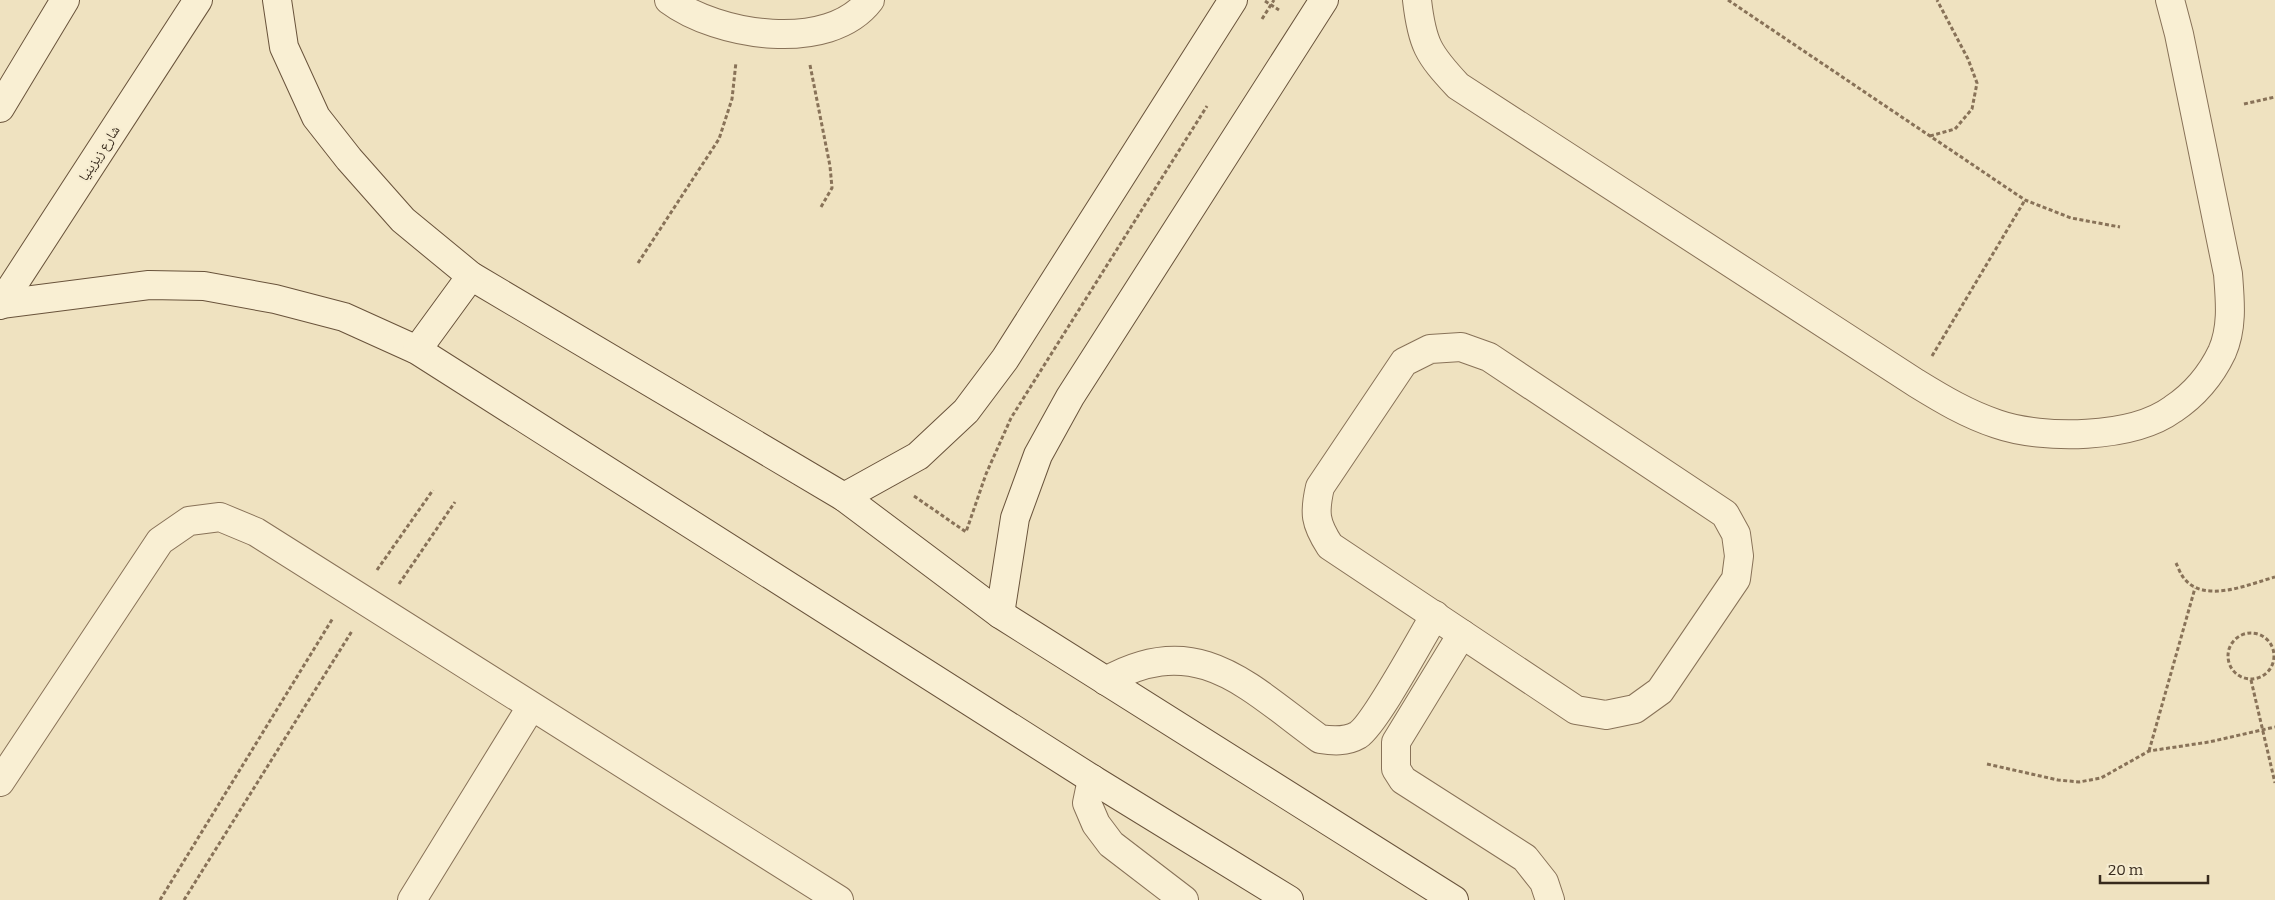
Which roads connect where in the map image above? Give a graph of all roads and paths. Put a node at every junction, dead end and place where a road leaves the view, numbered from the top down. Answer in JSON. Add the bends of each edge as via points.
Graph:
{"nodes":[{"id":1,"x":66,"y":0,"type":"edge"},
{"id":2,"x":198,"y":0,"type":"edge"},
{"id":3,"x":277,"y":0,"type":"edge"},
{"id":4,"x":669,"y":0,"type":"edge"},
{"id":5,"x":870,"y":0,"type":"edge"},
{"id":6,"x":1233,"y":0,"type":"edge"},
{"id":7,"x":1324,"y":0,"type":"edge"},
{"id":8,"x":1417,"y":0,"type":"edge"},
{"id":9,"x":1728,"y":0,"type":"edge"},
{"id":10,"x":1936,"y":0,"type":"edge"},
{"id":11,"x":2170,"y":0,"type":"edge"},
{"id":12,"x":741,"y":31,"type":"junction"},
{"id":13,"x":803,"y":32,"type":"junction"},
{"id":14,"x":2275,"y":97,"type":"edge"},
{"id":15,"x":2244,"y":104,"type":"dead end"},
{"id":16,"x":0,"y":108,"type":"edge"},
{"id":17,"x":1929,"y":136,"type":"junction"},
{"id":18,"x":2024,"y":200,"type":"junction"},
{"id":19,"x":821,"y":207,"type":"dead end"},
{"id":20,"x":2120,"y":227,"type":"dead end"},
{"id":21,"x":638,"y":263,"type":"dead end"},
{"id":22,"x":470,"y":276,"type":"junction"},
{"id":23,"x":0,"y":305,"type":"edge"},
{"id":24,"x":417,"y":350,"type":"junction"},
{"id":25,"x":1916,"y":383,"type":"junction"},
{"id":26,"x":433,"y":490,"type":"dead end"},
{"id":27,"x":844,"y":497,"type":"junction"},
{"id":28,"x":455,"y":502,"type":"dead end"},
{"id":29,"x":2176,"y":563,"type":"dead end"},
{"id":30,"x":2275,"y":577,"type":"edge"},
{"id":31,"x":2195,"y":588,"type":"junction"},
{"id":32,"x":364,"y":601,"type":"junction"},
{"id":33,"x":1000,"y":614,"type":"junction"},
{"id":34,"x":1435,"y":615,"type":"junction"},
{"id":35,"x":1462,"y":634,"type":"junction"},
{"id":36,"x":2251,"y":680,"type":"junction"},
{"id":37,"x":1106,"y":681,"type":"junction"},
{"id":38,"x":531,"y":707,"type":"junction"},
{"id":39,"x":2275,"y":726,"type":"edge"},
{"id":40,"x":2263,"y":729,"type":"junction"},
{"id":41,"x":2149,"y":751,"type":"junction"},
{"id":42,"x":1987,"y":764,"type":"dead end"},
{"id":43,"x":1092,"y":779,"type":"junction"},
{"id":44,"x":0,"y":782,"type":"edge"},
{"id":45,"x":2275,"y":783,"type":"edge"},
{"id":46,"x":160,"y":900,"type":"edge"},
{"id":47,"x":184,"y":900,"type":"edge"},
{"id":48,"x":412,"y":900,"type":"edge"},
{"id":49,"x":839,"y":900,"type":"edge"},
{"id":50,"x":1184,"y":900,"type":"edge"},
{"id":51,"x":1289,"y":900,"type":"edge"},
{"id":52,"x":1454,"y":900,"type":"edge"},
{"id":53,"x":1550,"y":900,"type":"edge"}],
"edges":[{"from":1,"to":16,"type":"street"},
{"from":2,"to":23,"type":"street","name":"شارع زيزينيا"},
{"from":3,"to":22,"type":"street","via":[[284,47],[316,117],[403,220]]},
{"from":4,"to":12,"type":"street","via":[[707,22]]},
{"from":5,"to":13,"type":"street","via":[[848,18]]},
{"from":6,"to":27,"type":"street","via":[[1005,360],[966,411],[918,456]]},
{"from":7,"to":33,"type":"street","via":[[1070,397],[1038,455],[1015,518]]},
{"from":8,"to":25,"type":"street","via":[[1420,31],[1434,61],[1458,86]]},
{"from":9,"to":17,"type":"path"},
{"from":10,"to":17,"type":"path","via":[[1978,83],[1972,109],[1955,129]]},
{"from":11,"to":25,"type":"street","via":[[2228,274],[2231,313],[2222,351],[2202,385],[2172,410],[2136,426],[2090,434],[2044,434],[1998,425],[1955,408]]},
{"from":12,"to":13,"type":"street","via":[[772,35]]},
{"from":12,"to":21,"type":"path","via":[[732,99],[719,139]]},
{"from":13,"to":19,"type":"path","via":[[830,166],[832,188]]},
{"from":14,"to":15,"type":"path"},
{"from":17,"to":18,"type":"path"},
{"from":18,"to":20,"type":"path","via":[[2071,218]]},
{"from":18,"to":25,"type":"path"},
{"from":22,"to":24,"type":"street"},
{"from":22,"to":27,"type":"street"},
{"from":23,"to":24,"type":"street","via":[[149,285],[204,286],[276,299],[344,317]]},
{"from":24,"to":43,"type":"street"},
{"from":26,"to":32,"type":"path"},
{"from":27,"to":33,"type":"street"},
{"from":28,"to":32,"type":"path"},
{"from":29,"to":31,"type":"path","via":[[2183,578]]},
{"from":30,"to":31,"type":"path","via":[[2218,591]]},
{"from":31,"to":41,"type":"path"},
{"from":32,"to":38,"type":"street"},
{"from":32,"to":44,"type":"street","via":[[256,532],[220,517],[190,521],[160,541]]},
{"from":32,"to":46,"type":"path"},
{"from":32,"to":47,"type":"path"},
{"from":33,"to":37,"type":"street"},
{"from":34,"to":35,"type":"street"},
{"from":34,"to":35,"type":"street","via":[[1330,546],[1318,528],[1315,507],[1320,487],[1404,362],[1430,349],[1461,347],[1489,357],[1725,514],[1736,534],[1740,556],[1736,579],[1660,691],[1635,708],[1606,715],[1576,710]]},
{"from":34,"to":37,"type":"street","via":[[1367,727],[1347,740],[1320,739],[1226,672],[1202,663],[1152,662],[1128,668]]},
{"from":35,"to":53,"type":"street","via":[[1396,742],[1396,769],[1403,780],[1525,858],[1544,882]]},
{"from":36,"to":36,"type":"path","via":[[2268,671],[2273,653],[2263,637],[2245,634],[2230,646],[2229,665],[2242,678]]},
{"from":36,"to":40,"type":"path"},
{"from":37,"to":52,"type":"street"},
{"from":38,"to":48,"type":"street"},
{"from":38,"to":49,"type":"street"},
{"from":39,"to":40,"type":"path"},
{"from":40,"to":41,"type":"path"},
{"from":40,"to":45,"type":"path"},
{"from":41,"to":42,"type":"path","via":[[2101,778],[2080,782]]},
{"from":43,"to":50,"type":"street","via":[[1087,804],[1096,824],[1111,844]]},
{"from":43,"to":51,"type":"street"}]}
